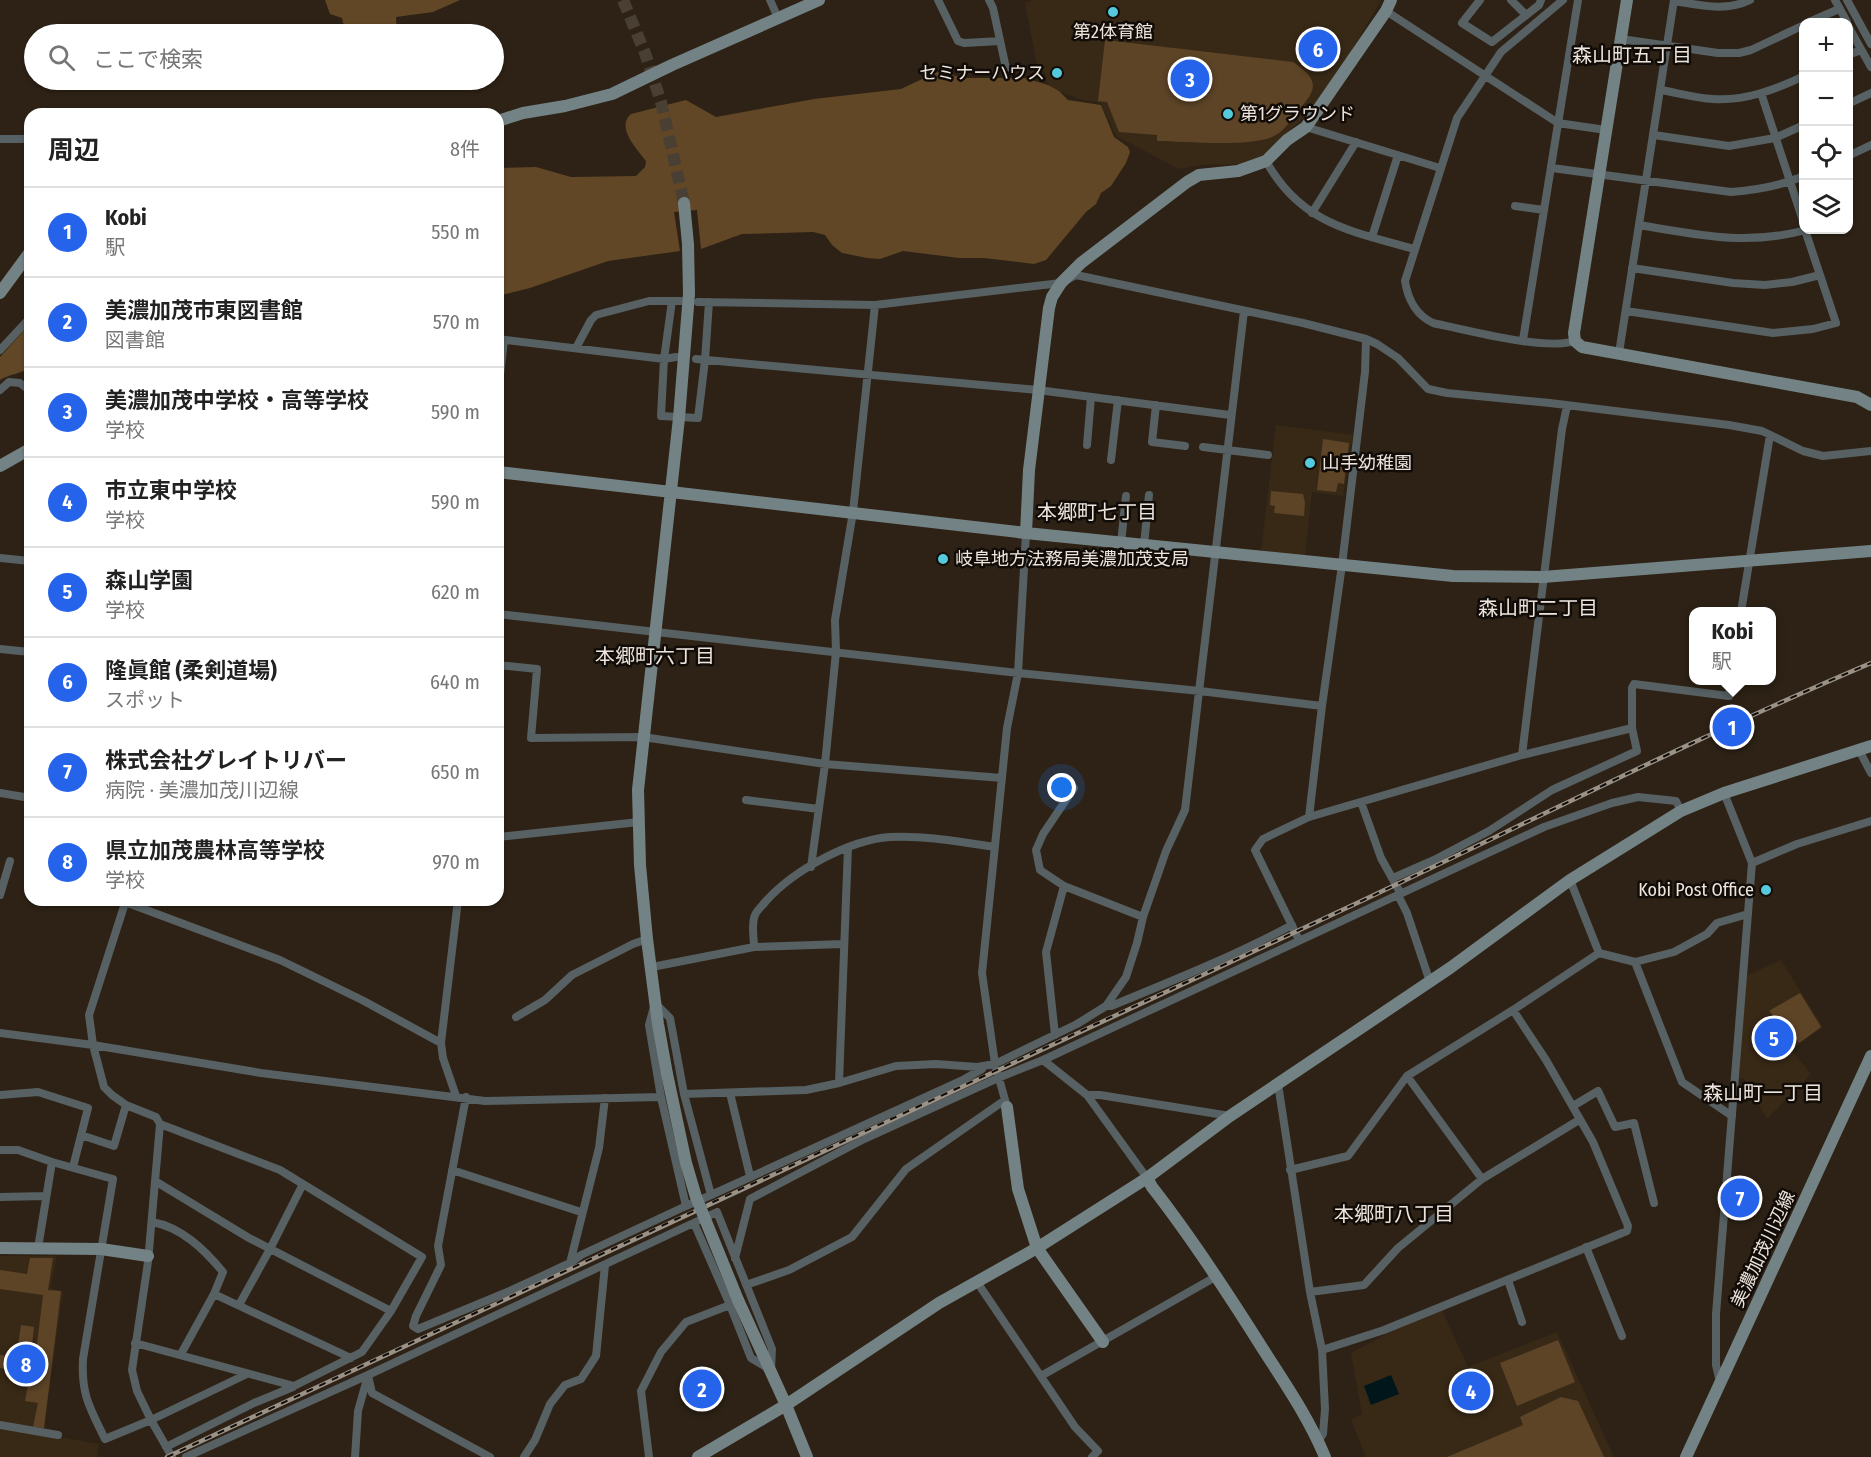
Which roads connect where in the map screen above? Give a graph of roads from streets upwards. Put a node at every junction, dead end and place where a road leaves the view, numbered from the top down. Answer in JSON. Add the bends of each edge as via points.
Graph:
{"nodes":[{"id":1,"x":770,"y":0,"type":"edge"},
{"id":2,"x":819,"y":0,"type":"edge"},
{"id":3,"x":938,"y":0,"type":"edge"},
{"id":4,"x":989,"y":0,"type":"edge"},
{"id":5,"x":1480,"y":0,"type":"edge"},
{"id":6,"x":1511,"y":0,"type":"edge"},
{"id":7,"x":1541,"y":0,"type":"edge"},
{"id":8,"x":1563,"y":0,"type":"edge"},
{"id":9,"x":1578,"y":0,"type":"edge"},
{"id":10,"x":1627,"y":0,"type":"edge"},
{"id":11,"x":1750,"y":0,"type":"edge"},
{"id":12,"x":1847,"y":0,"type":"edge"},
{"id":13,"x":1674,"y":1,"type":"edge"},
{"id":14,"x":1837,"y":4,"type":"edge"},
{"id":15,"x":1388,"y":6,"type":"edge"},
{"id":16,"x":1526,"y":15,"type":"junction"},
{"id":17,"x":778,"y":18,"type":"junction"},
{"id":18,"x":1815,"y":18,"type":"edge"},
{"id":19,"x":1844,"y":18,"type":"edge"},
{"id":20,"x":1799,"y":27,"type":"edge"},
{"id":21,"x":1853,"y":35,"type":"edge"},
{"id":22,"x":1621,"y":39,"type":"junction"},
{"id":23,"x":1000,"y":41,"type":"junction"},
{"id":24,"x":1871,"y":44,"type":"edge"},
{"id":25,"x":1667,"y":46,"type":"junction"},
{"id":26,"x":1861,"y":50,"type":"junction"},
{"id":27,"x":1853,"y":52,"type":"edge"},
{"id":28,"x":1006,"y":68,"type":"dead end"},
{"id":29,"x":1871,"y":68,"type":"edge"},
{"id":30,"x":1484,"y":75,"type":"junction"},
{"id":31,"x":1799,"y":78,"type":"edge"},
{"id":32,"x":1661,"y":90,"type":"junction"},
{"id":33,"x":1761,"y":93,"type":"junction"},
{"id":34,"x":1871,"y":93,"type":"edge"},
{"id":35,"x":1853,"y":102,"type":"edge"},
{"id":36,"x":504,"y":119,"type":"edge"},
{"id":37,"x":1558,"y":123,"type":"junction"},
{"id":38,"x":1801,"y":126,"type":"edge"},
{"id":39,"x":1306,"y":127,"type":"junction"},
{"id":40,"x":1606,"y":130,"type":"junction"},
{"id":41,"x":1654,"y":135,"type":"junction"},
{"id":42,"x":1775,"y":138,"type":"junction"},
{"id":43,"x":0,"y":139,"type":"edge"},
{"id":44,"x":24,"y":139,"type":"edge"},
{"id":45,"x":1356,"y":142,"type":"junction"},
{"id":46,"x":1871,"y":145,"type":"edge"},
{"id":47,"x":1853,"y":154,"type":"edge"},
{"id":48,"x":1398,"y":155,"type":"junction"},
{"id":49,"x":1266,"y":161,"type":"junction"},
{"id":50,"x":1440,"y":168,"type":"junction"},
{"id":51,"x":1552,"y":168,"type":"junction"},
{"id":52,"x":1599,"y":174,"type":"junction"},
{"id":53,"x":1799,"y":178,"type":"edge"},
{"id":54,"x":1646,"y":182,"type":"junction"},
{"id":55,"x":1790,"y":182,"type":"junction"},
{"id":56,"x":684,"y":203,"type":"tunnel mouth"},
{"id":57,"x":1515,"y":206,"type":"dead end"},
{"id":58,"x":1544,"y":210,"type":"junction"},
{"id":59,"x":1799,"y":211,"type":"edge"},
{"id":60,"x":1312,"y":213,"type":"junction"},
{"id":61,"x":1640,"y":225,"type":"junction"},
{"id":62,"x":1799,"y":231,"type":"edge"},
{"id":63,"x":1806,"y":234,"type":"edge"},
{"id":64,"x":1372,"y":237,"type":"junction"},
{"id":65,"x":1414,"y":249,"type":"junction"},
{"id":66,"x":24,"y":260,"type":"edge"},
{"id":67,"x":1632,"y":268,"type":"junction"},
{"id":68,"x":1820,"y":275,"type":"junction"},
{"id":69,"x":1061,"y":283,"type":"junction"},
{"id":70,"x":0,"y":293,"type":"edge"},
{"id":71,"x":698,"y":302,"type":"dead end"},
{"id":72,"x":709,"y":302,"type":"junction"},
{"id":73,"x":875,"y":305,"type":"junction"},
{"id":74,"x":1244,"y":311,"type":"junction"},
{"id":75,"x":1626,"y":311,"type":"junction"},
{"id":76,"x":24,"y":324,"type":"edge"},
{"id":77,"x":1366,"y":339,"type":"junction"},
{"id":78,"x":504,"y":340,"type":"edge"},
{"id":79,"x":1523,"y":340,"type":"junction"},
{"id":80,"x":1575,"y":341,"type":"junction"},
{"id":81,"x":576,"y":348,"type":"junction"},
{"id":82,"x":0,"y":350,"type":"edge"},
{"id":83,"x":1619,"y":353,"type":"junction"},
{"id":84,"x":676,"y":357,"type":"dead end"},
{"id":85,"x":664,"y":359,"type":"junction"},
{"id":86,"x":701,"y":360,"type":"junction"},
{"id":87,"x":867,"y":374,"type":"junction"},
{"id":88,"x":24,"y":386,"type":"edge"},
{"id":89,"x":0,"y":390,"type":"edge"},
{"id":90,"x":1038,"y":390,"type":"junction"},
{"id":91,"x":1091,"y":397,"type":"junction"},
{"id":92,"x":1118,"y":400,"type":"junction"},
{"id":93,"x":1156,"y":405,"type":"junction"},
{"id":94,"x":1871,"y":405,"type":"edge"},
{"id":95,"x":1567,"y":406,"type":"junction"},
{"id":96,"x":1230,"y":415,"type":"junction"},
{"id":97,"x":679,"y":418,"type":"junction"},
{"id":98,"x":1770,"y":435,"type":"junction"},
{"id":99,"x":1087,"y":445,"type":"dead end"},
{"id":100,"x":1185,"y":446,"type":"dead end"},
{"id":101,"x":1203,"y":447,"type":"dead end"},
{"id":102,"x":1227,"y":450,"type":"junction"},
{"id":103,"x":1871,"y":451,"type":"edge"},
{"id":104,"x":24,"y":452,"type":"edge"},
{"id":105,"x":1268,"y":454,"type":"dead end"},
{"id":106,"x":1111,"y":460,"type":"dead end"},
{"id":107,"x":0,"y":466,"type":"edge"},
{"id":108,"x":504,"y":473,"type":"edge"},
{"id":109,"x":670,"y":492,"type":"junction"},
{"id":110,"x":1149,"y":495,"type":"dead end"},
{"id":111,"x":1126,"y":496,"type":"dead end"},
{"id":112,"x":853,"y":512,"type":"junction"},
{"id":113,"x":1026,"y":533,"type":"junction"},
{"id":114,"x":1121,"y":543,"type":"junction"},
{"id":115,"x":1144,"y":545,"type":"junction"},
{"id":116,"x":1871,"y":551,"type":"edge"},
{"id":117,"x":1215,"y":552,"type":"junction"},
{"id":118,"x":0,"y":558,"type":"edge"},
{"id":119,"x":24,"y":560,"type":"edge"},
{"id":120,"x":1750,"y":560,"type":"junction"},
{"id":121,"x":1342,"y":565,"type":"junction"},
{"id":122,"x":1543,"y":577,"type":"junction"},
{"id":123,"x":1742,"y":607,"type":"edge"},
{"id":124,"x":504,"y":615,"type":"edge"},
{"id":125,"x":655,"y":630,"type":"junction"},
{"id":126,"x":0,"y":649,"type":"edge"},
{"id":127,"x":24,"y":651,"type":"edge"},
{"id":128,"x":836,"y":652,"type":"junction"},
{"id":129,"x":504,"y":666,"type":"edge"},
{"id":130,"x":1018,"y":673,"type":"junction"},
{"id":131,"x":1730,"y":685,"type":"edge"},
{"id":132,"x":1200,"y":690,"type":"junction"},
{"id":133,"x":1322,"y":706,"type":"junction"},
{"id":134,"x":1632,"y":728,"type":"junction"},
{"id":135,"x":643,"y":737,"type":"junction"},
{"id":136,"x":1865,"y":748,"type":"edge"},
{"id":137,"x":1522,"y":755,"type":"junction"},
{"id":138,"x":825,"y":764,"type":"junction"},
{"id":139,"x":1871,"y":773,"type":"edge"},
{"id":140,"x":1002,"y":778,"type":"junction"},
{"id":141,"x":1074,"y":788,"type":"dead end"},
{"id":142,"x":0,"y":793,"type":"edge"},
{"id":143,"x":1724,"y":794,"type":"junction"},
{"id":144,"x":24,"y":797,"type":"edge"},
{"id":145,"x":746,"y":800,"type":"dead end"},
{"id":146,"x":1361,"y":802,"type":"junction"},
{"id":147,"x":819,"y":809,"type":"junction"},
{"id":148,"x":1681,"y":811,"type":"junction"},
{"id":149,"x":1309,"y":817,"type":"junction"},
{"id":150,"x":1871,"y":821,"type":"edge"},
{"id":151,"x":639,"y":822,"type":"junction"},
{"id":152,"x":504,"y":836,"type":"edge"},
{"id":153,"x":848,"y":847,"type":"junction"},
{"id":154,"x":995,"y":847,"type":"junction"},
{"id":155,"x":10,"y":861,"type":"dead end"},
{"id":156,"x":1752,"y":863,"type":"junction"},
{"id":157,"x":811,"y":867,"type":"junction"},
{"id":158,"x":1393,"y":878,"type":"junction"},
{"id":159,"x":1570,"y":880,"type":"junction"},
{"id":160,"x":1,"y":885,"type":"edge"},
{"id":161,"x":1064,"y":886,"type":"junction"},
{"id":162,"x":0,"y":895,"type":"edge"},
{"id":163,"x":1400,"y":895,"type":"junction"},
{"id":164,"x":123,"y":906,"type":"edge"},
{"id":165,"x":138,"y":906,"type":"edge"},
{"id":166,"x":457,"y":906,"type":"edge"},
{"id":167,"x":1748,"y":914,"type":"junction"},
{"id":168,"x":1143,"y":917,"type":"junction"},
{"id":169,"x":1292,"y":925,"type":"junction"},
{"id":170,"x":647,"y":939,"type":"junction"},
{"id":171,"x":1299,"y":940,"type":"junction"},
{"id":172,"x":843,"y":944,"type":"junction"},
{"id":173,"x":754,"y":947,"type":"junction"},
{"id":174,"x":1599,"y":952,"type":"junction"},
{"id":175,"x":1635,"y":962,"type":"junction"},
{"id":176,"x":652,"y":968,"type":"junction"},
{"id":177,"x":1430,"y":981,"type":"junction"},
{"id":178,"x":656,"y":1003,"type":"junction"},
{"id":179,"x":1106,"y":1006,"type":"junction"},
{"id":180,"x":1513,"y":1010,"type":"junction"},
{"id":181,"x":516,"y":1017,"type":"dead end"},
{"id":182,"x":0,"y":1033,"type":"edge"},
{"id":183,"x":1055,"y":1035,"type":"junction"},
{"id":184,"x":441,"y":1043,"type":"junction"},
{"id":185,"x":93,"y":1045,"type":"junction"},
{"id":186,"x":1871,"y":1056,"type":"edge"},
{"id":187,"x":1043,"y":1060,"type":"junction"},
{"id":188,"x":991,"y":1065,"type":"junction"},
{"id":189,"x":1407,"y":1076,"type":"junction"},
{"id":190,"x":998,"y":1078,"type":"junction"},
{"id":191,"x":839,"y":1083,"type":"junction"},
{"id":192,"x":1278,"y":1084,"type":"junction"},
{"id":193,"x":730,"y":1093,"type":"junction"},
{"id":194,"x":684,"y":1094,"type":"junction"},
{"id":195,"x":0,"y":1095,"type":"edge"},
{"id":196,"x":1087,"y":1095,"type":"junction"},
{"id":197,"x":456,"y":1096,"type":"junction"},
{"id":198,"x":466,"y":1097,"type":"junction"},
{"id":199,"x":661,"y":1097,"type":"junction"},
{"id":200,"x":605,"y":1098,"type":"junction"},
{"id":201,"x":1006,"y":1104,"type":"junction"},
{"id":202,"x":126,"y":1105,"type":"junction"},
{"id":203,"x":1573,"y":1106,"type":"junction"},
{"id":204,"x":1230,"y":1116,"type":"junction"},
{"id":205,"x":1732,"y":1116,"type":"junction"},
{"id":206,"x":1579,"y":1120,"type":"junction"},
{"id":207,"x":160,"y":1124,"type":"junction"},
{"id":208,"x":81,"y":1135,"type":"junction"},
{"id":209,"x":0,"y":1150,"type":"edge"},
{"id":210,"x":52,"y":1162,"type":"junction"},
{"id":211,"x":73,"y":1167,"type":"junction"},
{"id":212,"x":452,"y":1170,"type":"junction"},
{"id":213,"x":1290,"y":1170,"type":"junction"},
{"id":214,"x":750,"y":1176,"type":"junction"},
{"id":215,"x":1147,"y":1178,"type":"junction"},
{"id":216,"x":1482,"y":1179,"type":"junction"},
{"id":217,"x":155,"y":1181,"type":"junction"},
{"id":218,"x":303,"y":1184,"type":"junction"},
{"id":219,"x":711,"y":1195,"type":"junction"},
{"id":220,"x":46,"y":1196,"type":"junction"},
{"id":221,"x":0,"y":1197,"type":"edge"},
{"id":222,"x":1654,"y":1203,"type":"dead end"},
{"id":223,"x":686,"y":1206,"type":"junction"},
{"id":224,"x":581,"y":1212,"type":"junction"},
{"id":225,"x":152,"y":1221,"type":"junction"},
{"id":226,"x":694,"y":1224,"type":"junction"},
{"id":227,"x":0,"y":1248,"type":"edge"},
{"id":228,"x":38,"y":1248,"type":"junction"},
{"id":229,"x":1037,"y":1248,"type":"junction"},
{"id":230,"x":1586,"y":1248,"type":"junction"},
{"id":231,"x":101,"y":1249,"type":"junction"},
{"id":232,"x":270,"y":1250,"type":"junction"},
{"id":233,"x":148,"y":1256,"type":"junction"},
{"id":234,"x":735,"y":1258,"type":"junction"},
{"id":235,"x":570,"y":1263,"type":"junction"},
{"id":236,"x":605,"y":1264,"type":"junction"},
{"id":237,"x":1217,"y":1276,"type":"junction"},
{"id":238,"x":1508,"y":1280,"type":"junction"},
{"id":239,"x":977,"y":1282,"type":"junction"},
{"id":240,"x":746,"y":1285,"type":"junction"},
{"id":241,"x":1310,"y":1292,"type":"junction"},
{"id":242,"x":214,"y":1294,"type":"junction"},
{"id":243,"x":734,"y":1303,"type":"junction"},
{"id":244,"x":239,"y":1305,"type":"junction"},
{"id":245,"x":391,"y":1311,"type":"junction"},
{"id":246,"x":1522,"y":1322,"type":"dead end"},
{"id":247,"x":1622,"y":1336,"type":"dead end"},
{"id":248,"x":135,"y":1342,"type":"junction"},
{"id":249,"x":1103,"y":1342,"type":"junction"},
{"id":250,"x":1322,"y":1350,"type":"junction"},
{"id":251,"x":181,"y":1354,"type":"junction"},
{"id":252,"x":351,"y":1358,"type":"junction"},
{"id":253,"x":771,"y":1370,"type":"junction"},
{"id":254,"x":247,"y":1374,"type":"junction"},
{"id":255,"x":368,"y":1375,"type":"junction"},
{"id":256,"x":1041,"y":1376,"type":"junction"},
{"id":257,"x":1720,"y":1383,"type":"junction"},
{"id":258,"x":294,"y":1386,"type":"junction"},
{"id":259,"x":786,"y":1405,"type":"junction"},
{"id":260,"x":151,"y":1420,"type":"junction"},
{"id":261,"x":0,"y":1425,"type":"edge"},
{"id":262,"x":58,"y":1435,"type":"dead end"},
{"id":263,"x":1318,"y":1442,"type":"junction"},
{"id":264,"x":166,"y":1447,"type":"junction"},
{"id":265,"x":172,"y":1457,"type":"edge"},
{"id":266,"x":186,"y":1457,"type":"edge"},
{"id":267,"x":355,"y":1457,"type":"edge"},
{"id":268,"x":490,"y":1457,"type":"edge"},
{"id":269,"x":525,"y":1457,"type":"edge"},
{"id":270,"x":649,"y":1457,"type":"edge"},
{"id":271,"x":698,"y":1457,"type":"edge"},
{"id":272,"x":807,"y":1457,"type":"edge"},
{"id":273,"x":1092,"y":1457,"type":"edge"},
{"id":274,"x":1325,"y":1457,"type":"edge"},
{"id":275,"x":1686,"y":1457,"type":"edge"}],
"edges":[{"from":1,"to":17,"type":"street"},
{"from":2,"to":17,"type":"street"},
{"from":3,"to":23,"type":"street","via":[[958,41]]},
{"from":4,"to":23,"type":"street"},
{"from":5,"to":16,"type":"street","via":[[1462,23],[1492,42]]},
{"from":6,"to":16,"type":"street"},
{"from":7,"to":16,"type":"street"},
{"from":8,"to":30,"type":"street","via":[[1501,52]]},
{"from":9,"to":37,"type":"street"},
{"from":10,"to":22,"type":"street"},
{"from":11,"to":13,"type":"street","via":[[1720,8]]},
{"from":12,"to":24,"type":"street"},
{"from":13,"to":25,"type":"street"},
{"from":14,"to":18,"type":"street"},
{"from":14,"to":19,"type":"street"},
{"from":15,"to":30,"type":"street"},
{"from":15,"to":39,"type":"street"},
{"from":17,"to":36,"type":"street","via":[[612,94]]},
{"from":20,"to":25,"type":"street","via":[[1739,53]]},
{"from":21,"to":26,"type":"street"},
{"from":22,"to":25,"type":"street"},
{"from":22,"to":40,"type":"street"},
{"from":23,"to":28,"type":"street"},
{"from":25,"to":32,"type":"street"},
{"from":26,"to":27,"type":"street"},
{"from":26,"to":29,"type":"street"},
{"from":30,"to":37,"type":"street"},
{"from":30,"to":50,"type":"street","via":[[1457,118]]},
{"from":31,"to":33,"type":"street"},
{"from":32,"to":33,"type":"street","via":[[1710,99]]},
{"from":32,"to":41,"type":"street"},
{"from":33,"to":42,"type":"street"},
{"from":34,"to":35,"type":"street"},
{"from":37,"to":40,"type":"street"},
{"from":37,"to":51,"type":"street"},
{"from":38,"to":42,"type":"street"},
{"from":39,"to":45,"type":"street"},
{"from":39,"to":49,"type":"street"},
{"from":40,"to":52,"type":"street"},
{"from":41,"to":42,"type":"street","via":[[1729,146]]},
{"from":41,"to":54,"type":"street"},
{"from":42,"to":55,"type":"street"},
{"from":43,"to":44,"type":"street"},
{"from":45,"to":48,"type":"street"},
{"from":45,"to":60,"type":"street"},
{"from":46,"to":47,"type":"street"},
{"from":48,"to":50,"type":"street"},
{"from":48,"to":64,"type":"street"},
{"from":49,"to":60,"type":"street","via":[[1289,195]]},
{"from":49,"to":69,"type":"street","via":[[1238,171],[1199,175],[1186,182]]},
{"from":50,"to":65,"type":"street"},
{"from":51,"to":52,"type":"street"},
{"from":51,"to":58,"type":"street"},
{"from":52,"to":54,"type":"street"},
{"from":52,"to":80,"type":"street"},
{"from":53,"to":55,"type":"street"},
{"from":54,"to":55,"type":"street","via":[[1731,192]]},
{"from":54,"to":61,"type":"street"},
{"from":55,"to":59,"type":"street"},
{"from":56,"to":97,"type":"street","via":[[688,294]]},
{"from":57,"to":58,"type":"street"},
{"from":58,"to":79,"type":"street"},
{"from":60,"to":64,"type":"street"},
{"from":61,"to":62,"type":"street","via":[[1732,239],[1760,239]]},
{"from":61,"to":67,"type":"street"},
{"from":63,"to":68,"type":"street"},
{"from":64,"to":65,"type":"street"},
{"from":65,"to":79,"type":"street","via":[[1405,281],[1422,318]]},
{"from":66,"to":70,"type":"street"},
{"from":67,"to":68,"type":"street","via":[[1765,285]]},
{"from":67,"to":75,"type":"street"},
{"from":68,"to":75,"type":"street","via":[[1836,323],[1813,329],[1773,333]]},
{"from":69,"to":73,"type":"street"},
{"from":69,"to":74,"type":"street","via":[[1076,275]]},
{"from":69,"to":90,"type":"street","via":[[1049,308]]},
{"from":71,"to":72,"type":"street"},
{"from":72,"to":73,"type":"street"},
{"from":72,"to":86,"type":"street"},
{"from":73,"to":87,"type":"street"},
{"from":74,"to":77,"type":"street"},
{"from":74,"to":96,"type":"street"},
{"from":75,"to":83,"type":"street"},
{"from":76,"to":82,"type":"street"},
{"from":77,"to":95,"type":"street","via":[[1398,358],[1428,389]]},
{"from":77,"to":121,"type":"street"},
{"from":78,"to":81,"type":"street"},
{"from":79,"to":80,"type":"street","via":[[1563,345]]},
{"from":80,"to":83,"type":"street","via":[[1582,347]]},
{"from":81,"to":85,"type":"street"},
{"from":81,"to":85,"type":"street","via":[[596,315],[649,301],[676,301]]},
{"from":83,"to":94,"type":"street","via":[[1857,397]]},
{"from":84,"to":85,"type":"street"},
{"from":85,"to":97,"type":"street","via":[[661,416]]},
{"from":86,"to":87,"type":"street"},
{"from":86,"to":97,"type":"street","via":[[698,418]]},
{"from":87,"to":90,"type":"street"},
{"from":87,"to":112,"type":"street"},
{"from":88,"to":89,"type":"street","via":[[9,382]]},
{"from":90,"to":91,"type":"street"},
{"from":90,"to":113,"type":"street"},
{"from":91,"to":92,"type":"street"},
{"from":91,"to":99,"type":"street"},
{"from":92,"to":93,"type":"street"},
{"from":92,"to":106,"type":"street"},
{"from":93,"to":96,"type":"street"},
{"from":93,"to":100,"type":"street","via":[[1152,442]]},
{"from":95,"to":98,"type":"street","via":[[1729,425]]},
{"from":95,"to":122,"type":"street"},
{"from":96,"to":102,"type":"street"},
{"from":97,"to":109,"type":"street"},
{"from":98,"to":103,"type":"street","via":[[1823,456]]},
{"from":98,"to":120,"type":"street"},
{"from":101,"to":102,"type":"street"},
{"from":102,"to":105,"type":"street"},
{"from":102,"to":117,"type":"street"},
{"from":104,"to":107,"type":"street"},
{"from":108,"to":109,"type":"street"},
{"from":109,"to":112,"type":"street"},
{"from":109,"to":125,"type":"street"},
{"from":110,"to":115,"type":"street"},
{"from":111,"to":114,"type":"street"},
{"from":112,"to":113,"type":"street"},
{"from":112,"to":128,"type":"street","via":[[835,620]]},
{"from":113,"to":114,"type":"street"},
{"from":113,"to":130,"type":"street"},
{"from":114,"to":115,"type":"street"},
{"from":115,"to":117,"type":"street"},
{"from":116,"to":120,"type":"street"},
{"from":117,"to":121,"type":"street"},
{"from":117,"to":132,"type":"street"},
{"from":118,"to":119,"type":"street"},
{"from":120,"to":122,"type":"street"},
{"from":120,"to":123,"type":"street"},
{"from":121,"to":122,"type":"street","via":[[1453,576]]},
{"from":121,"to":133,"type":"street"},
{"from":122,"to":137,"type":"street"},
{"from":124,"to":125,"type":"street"},
{"from":125,"to":128,"type":"street"},
{"from":125,"to":135,"type":"street"},
{"from":126,"to":127,"type":"street"},
{"from":128,"to":130,"type":"street"},
{"from":128,"to":138,"type":"street"},
{"from":129,"to":135,"type":"street","via":[[537,669],[531,738]]},
{"from":130,"to":132,"type":"street"},
{"from":130,"to":140,"type":"street"},
{"from":131,"to":134,"type":"street","via":[[1729,696],[1634,684]]},
{"from":132,"to":133,"type":"street"},
{"from":132,"to":168,"type":"street","via":[[1185,810]]},
{"from":133,"to":149,"type":"street"},
{"from":134,"to":137,"type":"street"},
{"from":134,"to":158,"type":"street","via":[[1637,751],[1552,790],[1488,831]]},
{"from":135,"to":138,"type":"street"},
{"from":135,"to":151,"type":"street"},
{"from":136,"to":139,"type":"street"},
{"from":136,"to":143,"type":"street"},
{"from":137,"to":146,"type":"street"},
{"from":138,"to":140,"type":"street"},
{"from":138,"to":147,"type":"street"},
{"from":140,"to":154,"type":"street"},
{"from":141,"to":161,"type":"street","via":[[1036,850],[1040,870]]},
{"from":142,"to":144,"type":"street"},
{"from":143,"to":148,"type":"street"},
{"from":143,"to":156,"type":"street"},
{"from":145,"to":147,"type":"street"},
{"from":146,"to":149,"type":"street"},
{"from":146,"to":158,"type":"street","via":[[1381,858]]},
{"from":147,"to":157,"type":"street"},
{"from":148,"to":159,"type":"street"},
{"from":148,"to":163,"type":"street","via":[[1676,801],[1638,797],[1612,803],[1544,827]]},
{"from":149,"to":169,"type":"street","via":[[1263,839],[1255,850]]},
{"from":150,"to":156,"type":"street"},
{"from":151,"to":152,"type":"street"},
{"from":151,"to":170,"type":"street"},
{"from":153,"to":154,"type":"street","via":[[906,837]]},
{"from":153,"to":157,"type":"street"},
{"from":153,"to":172,"type":"street"},
{"from":154,"to":188,"type":"street","via":[[982,973]]},
{"from":155,"to":160,"type":"street"},
{"from":156,"to":167,"type":"street"},
{"from":157,"to":173,"type":"street","via":[[775,891],[755,915]]},
{"from":158,"to":163,"type":"street"},
{"from":159,"to":174,"type":"street"},
{"from":159,"to":177,"type":"street"},
{"from":160,"to":162,"type":"street"},
{"from":161,"to":168,"type":"street"},
{"from":161,"to":183,"type":"street","via":[[1046,952]]},
{"from":163,"to":171,"type":"street"},
{"from":163,"to":177,"type":"street"},
{"from":164,"to":185,"type":"street","via":[[89,1015]]},
{"from":165,"to":184,"type":"street","via":[[280,960]]},
{"from":166,"to":184,"type":"street"},
{"from":167,"to":175,"type":"street","via":[[1717,923],[1707,934],[1674,952]]},
{"from":167,"to":205,"type":"street"},
{"from":168,"to":179,"type":"street","via":[[1126,977]]},
{"from":169,"to":171,"type":"street"},
{"from":169,"to":179,"type":"street"},
{"from":170,"to":176,"type":"street"},
{"from":170,"to":181,"type":"street","via":[[572,975],[545,1000]]},
{"from":171,"to":187,"type":"street"},
{"from":172,"to":173,"type":"street"},
{"from":172,"to":191,"type":"street"},
{"from":173,"to":176,"type":"street"},
{"from":174,"to":175,"type":"street"},
{"from":174,"to":180,"type":"street"},
{"from":175,"to":205,"type":"street","via":[[1682,1082]]},
{"from":176,"to":178,"type":"street"},
{"from":177,"to":192,"type":"street"},
{"from":178,"to":194,"type":"street","via":[[670,1018]]},
{"from":178,"to":199,"type":"street","via":[[649,1024]]},
{"from":178,"to":243,"type":"street","bridge":true,"via":[[686,1163]]},
{"from":179,"to":183,"type":"street"},
{"from":180,"to":189,"type":"street"},
{"from":180,"to":203,"type":"street"},
{"from":182,"to":185,"type":"street"},
{"from":183,"to":188,"type":"street"},
{"from":184,"to":197,"type":"street"},
{"from":185,"to":197,"type":"street","via":[[261,1073]]},
{"from":185,"to":202,"type":"street","via":[[104,1087]]},
{"from":186,"to":257,"type":"street","name":"美濃加茂川辺線"},
{"from":187,"to":190,"type":"street"},
{"from":187,"to":196,"type":"street"},
{"from":188,"to":190,"type":"street"},
{"from":188,"to":191,"type":"street","via":[[896,1066]]},
{"from":188,"to":214,"type":"street"},
{"from":189,"to":213,"type":"street","via":[[1348,1156]]},
{"from":189,"to":216,"type":"street"},
{"from":190,"to":201,"type":"street"},
{"from":190,"to":234,"type":"street","via":[[864,1139],[750,1199]]},
{"from":191,"to":193,"type":"street","via":[[806,1090]]},
{"from":192,"to":204,"type":"street"},
{"from":192,"to":213,"type":"street"},
{"from":193,"to":194,"type":"street"},
{"from":193,"to":214,"type":"street"},
{"from":194,"to":219,"type":"street"},
{"from":195,"to":208,"type":"street","via":[[38,1092],[88,1108]]},
{"from":196,"to":204,"type":"street"},
{"from":196,"to":215,"type":"street"},
{"from":197,"to":198,"type":"street"},
{"from":198,"to":200,"type":"street","via":[[485,1101]]},
{"from":198,"to":212,"type":"street"},
{"from":199,"to":200,"type":"street"},
{"from":199,"to":223,"type":"street"},
{"from":200,"to":224,"type":"street","via":[[598,1148]]},
{"from":201,"to":229,"type":"street","via":[[1018,1189]]},
{"from":201,"to":240,"type":"street","via":[[906,1169],[852,1238],[789,1270]]},
{"from":202,"to":207,"type":"street","via":[[156,1117]]},
{"from":202,"to":208,"type":"street","via":[[114,1146]]},
{"from":203,"to":206,"type":"street"},
{"from":203,"to":222,"type":"street","via":[[1599,1091],[1616,1127],[1634,1123]]},
{"from":204,"to":215,"type":"street"},
{"from":205,"to":257,"type":"street","via":[[1716,1314]]},
{"from":206,"to":216,"type":"street"},
{"from":206,"to":230,"type":"street","via":[[1593,1142],[1628,1226],[1627,1231]]},
{"from":207,"to":217,"type":"street"},
{"from":207,"to":218,"type":"street","via":[[280,1170]]},
{"from":208,"to":211,"type":"street"},
{"from":209,"to":210,"type":"street","via":[[18,1150]]},
{"from":210,"to":211,"type":"street"},
{"from":210,"to":220,"type":"street"},
{"from":211,"to":231,"type":"street","via":[[113,1179]]},
{"from":212,"to":224,"type":"street"},
{"from":212,"to":235,"type":"street","via":[[438,1246],[441,1266],[413,1326],[418,1329]]},
{"from":213,"to":241,"type":"street"},
{"from":214,"to":219,"type":"street"},
{"from":215,"to":229,"type":"street"},
{"from":215,"to":237,"type":"street"},
{"from":216,"to":241,"type":"street","via":[[1398,1248],[1364,1285]]},
{"from":217,"to":225,"type":"street"},
{"from":217,"to":232,"type":"street"},
{"from":218,"to":232,"type":"street"},
{"from":218,"to":245,"type":"street","via":[[422,1257]]},
{"from":219,"to":223,"type":"street"},
{"from":220,"to":221,"type":"street"},
{"from":220,"to":228,"type":"street"},
{"from":223,"to":235,"type":"street"},
{"from":224,"to":235,"type":"street"},
{"from":225,"to":233,"type":"street"},
{"from":225,"to":242,"type":"street","via":[[172,1228],[205,1250],[223,1272]]},
{"from":226,"to":234,"type":"street","via":[[717,1212]]},
{"from":226,"to":236,"type":"street"},
{"from":226,"to":243,"type":"street"},
{"from":227,"to":228,"type":"street"},
{"from":228,"to":231,"type":"street"},
{"from":229,"to":239,"type":"street"},
{"from":229,"to":249,"type":"street"},
{"from":230,"to":238,"type":"street"},
{"from":230,"to":247,"type":"street"},
{"from":231,"to":233,"type":"street"},
{"from":231,"to":260,"type":"street","via":[[83,1359],[86,1401],[105,1439]]},
{"from":232,"to":244,"type":"street"},
{"from":232,"to":245,"type":"street"},
{"from":233,"to":248,"type":"street"},
{"from":234,"to":240,"type":"street"},
{"from":236,"to":255,"type":"street"},
{"from":236,"to":269,"type":"street","via":[[596,1356],[580,1379],[565,1385],[550,1404]]},
{"from":237,"to":249,"type":"street"},
{"from":237,"to":263,"type":"street"},
{"from":238,"to":246,"type":"street"},
{"from":238,"to":250,"type":"street","via":[[1384,1330]]},
{"from":239,"to":256,"type":"street"},
{"from":239,"to":259,"type":"street"},
{"from":240,"to":253,"type":"street","via":[[772,1348]]},
{"from":241,"to":250,"type":"street"},
{"from":242,"to":244,"type":"street"},
{"from":242,"to":251,"type":"street"},
{"from":243,"to":253,"type":"street"},
{"from":243,"to":270,"type":"street","via":[[686,1322],[661,1352],[641,1391]]},
{"from":244,"to":252,"type":"street"},
{"from":245,"to":252,"type":"street","via":[[362,1352]]},
{"from":248,"to":251,"type":"street"},
{"from":248,"to":260,"type":"street","via":[[132,1370]]},
{"from":249,"to":256,"type":"street"},
{"from":250,"to":263,"type":"street","via":[[1325,1409],[1323,1434]]},
{"from":251,"to":254,"type":"street"},
{"from":252,"to":258,"type":"street"},
{"from":253,"to":259,"type":"street"},
{"from":254,"to":258,"type":"street"},
{"from":254,"to":260,"type":"street"},
{"from":255,"to":266,"type":"street"},
{"from":255,"to":267,"type":"street","via":[[358,1411]]},
{"from":255,"to":268,"type":"street","via":[[372,1393]]},
{"from":256,"to":273,"type":"street","via":[[1075,1427],[1098,1451]]},
{"from":257,"to":275,"type":"street","name":"美濃加茂川辺線"},
{"from":258,"to":264,"type":"street"},
{"from":259,"to":271,"type":"street"},
{"from":259,"to":272,"type":"street"},
{"from":260,"to":264,"type":"street"},
{"from":261,"to":262,"type":"street"},
{"from":263,"to":274,"type":"street"},
{"from":264,"to":265,"type":"street"}]}
